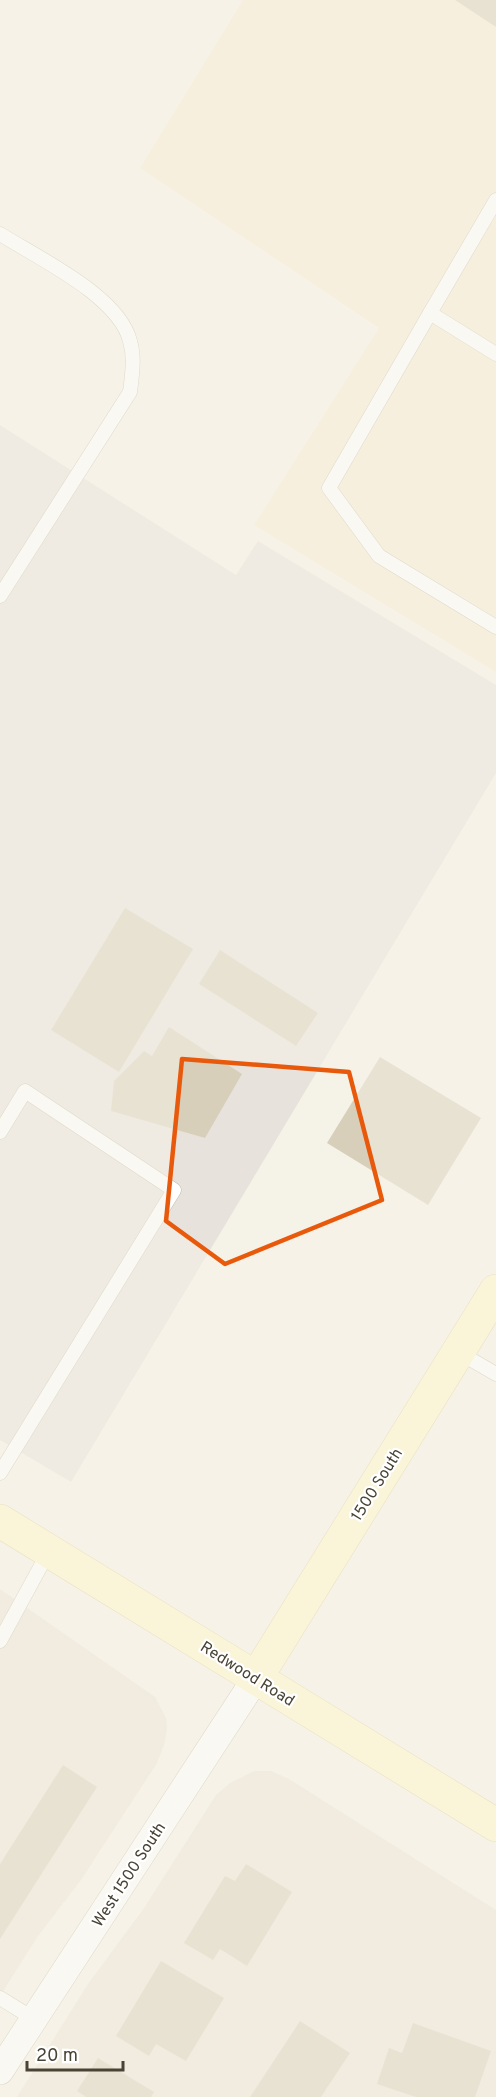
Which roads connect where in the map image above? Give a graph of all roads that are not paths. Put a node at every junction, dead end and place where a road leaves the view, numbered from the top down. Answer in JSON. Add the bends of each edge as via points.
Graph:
{"nodes":[{"id":1,"x":496,"y":200,"type":"edge"},
{"id":2,"x":0,"y":234,"type":"edge"},
{"id":3,"x":430,"y":313,"type":"junction"},
{"id":4,"x":496,"y":354,"type":"edge"},
{"id":5,"x":0,"y":596,"type":"edge"},
{"id":6,"x":496,"y":627,"type":"edge"},
{"id":7,"x":0,"y":1132,"type":"edge"},
{"id":8,"x":496,"y":1291,"type":"edge"},
{"id":9,"x":458,"y":1352,"type":"junction"},
{"id":10,"x":496,"y":1374,"type":"edge"},
{"id":11,"x":0,"y":1473,"type":"edge"},
{"id":12,"x":0,"y":1521,"type":"edge"},
{"id":13,"x":49,"y":1551,"type":"junction"},
{"id":14,"x":0,"y":1641,"type":"edge"},
{"id":15,"x":256,"y":1678,"type":"junction"},
{"id":16,"x":496,"y":1826,"type":"edge"},
{"id":17,"x":0,"y":1998,"type":"edge"},
{"id":18,"x":34,"y":2019,"type":"junction"},
{"id":19,"x":0,"y":2071,"type":"edge"}],
"edges":[{"from":1,"to":3,"type":"lane"},
{"from":2,"to":5,"type":"lane","via":[[93,291],[115,312],[130,339],[134,360],[130,392]]},
{"from":3,"to":4,"type":"lane"},
{"from":3,"to":6,"type":"lane","via":[[328,488],[380,556]]},
{"from":7,"to":11,"type":"lane","via":[[25,1091],[174,1190]]},
{"from":8,"to":9,"type":"main road","name":"1500 South"},
{"from":9,"to":10,"type":"lane"},
{"from":9,"to":15,"type":"main road","name":"1500 South"},
{"from":12,"to":13,"type":"main road","name":"Redwood Road"},
{"from":13,"to":14,"type":"lane"},
{"from":13,"to":15,"type":"main road","name":"Redwood Road"},
{"from":15,"to":16,"type":"main road","name":"Redwood Road"},
{"from":15,"to":18,"type":"street","name":"West 1500 South"},
{"from":17,"to":18,"type":"lane"},
{"from":18,"to":19,"type":"street","name":"West 1500 South"}]}
